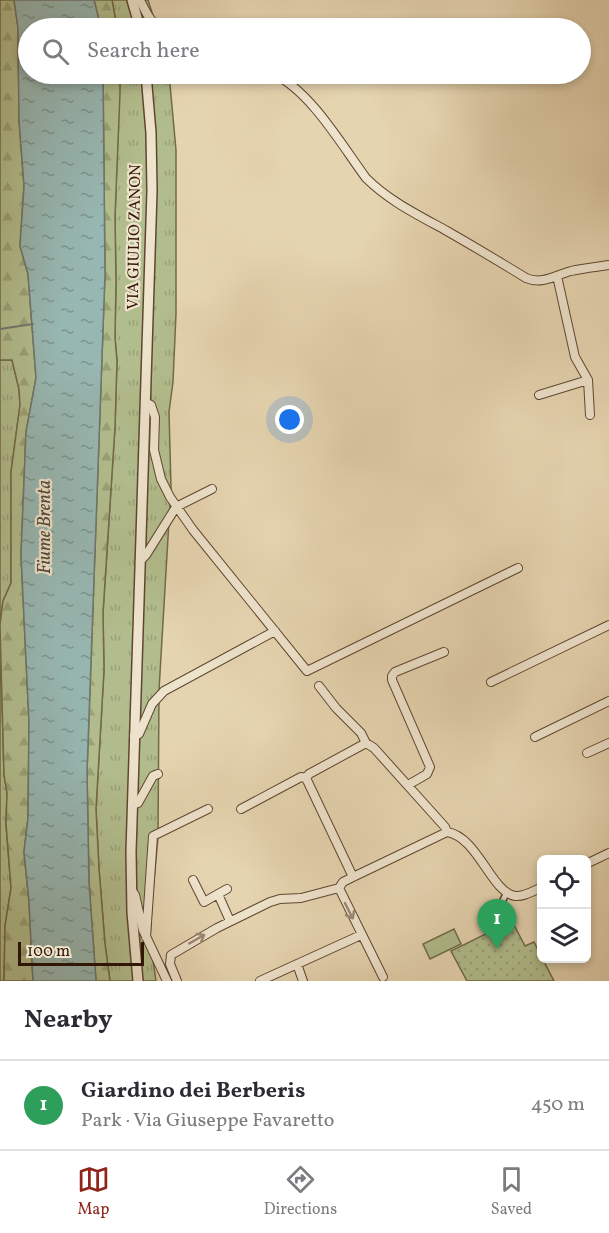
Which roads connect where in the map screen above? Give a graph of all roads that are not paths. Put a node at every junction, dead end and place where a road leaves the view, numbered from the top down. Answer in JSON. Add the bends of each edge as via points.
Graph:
{"nodes":[{"id":1,"x":132,"y":0,"type":"edge"},
{"id":2,"x":140,"y":0,"type":"edge"},
{"id":3,"x":137,"y":18,"type":"edge"},
{"id":4,"x":149,"y":18,"type":"edge"},
{"id":5,"x":147,"y":84,"type":"edge"},
{"id":6,"x":291,"y":84,"type":"edge"},
{"id":7,"x":609,"y":265,"type":"edge"},
{"id":8,"x":557,"y":276,"type":"junction"},
{"id":9,"x":588,"y":380,"type":"junction"},
{"id":10,"x":539,"y":395,"type":"dead end"},
{"id":11,"x":145,"y":402,"type":"junction"},
{"id":12,"x":590,"y":415,"type":"dead end"},
{"id":13,"x":212,"y":489,"type":"dead end"},
{"id":14,"x":176,"y":507,"type":"junction"},
{"id":15,"x":140,"y":561,"type":"junction"},
{"id":16,"x":518,"y":568,"type":"dead end"},
{"id":17,"x":609,"y":625,"type":"edge"},
{"id":18,"x":275,"y":631,"type":"junction"},
{"id":19,"x":444,"y":652,"type":"dead end"},
{"id":20,"x":491,"y":682,"type":"dead end"},
{"id":21,"x":319,"y":686,"type":"dead end"},
{"id":22,"x":609,"y":701,"type":"edge"},
{"id":23,"x":134,"y":736,"type":"junction"},
{"id":24,"x":535,"y":737,"type":"dead end"},
{"id":25,"x":366,"y":743,"type":"junction"},
{"id":26,"x":609,"y":743,"type":"edge"},
{"id":27,"x":587,"y":753,"type":"dead end"},
{"id":28,"x":158,"y":774,"type":"dead end"},
{"id":29,"x":306,"y":778,"type":"junction"},
{"id":30,"x":408,"y":786,"type":"junction"},
{"id":31,"x":132,"y":806,"type":"junction"},
{"id":32,"x":240,"y":808,"type":"dead end"},
{"id":33,"x":208,"y":809,"type":"dead end"},
{"id":34,"x":447,"y":832,"type":"junction"},
{"id":35,"x":609,"y":853,"type":"edge"},
{"id":36,"x":591,"y":862,"type":"edge"},
{"id":37,"x":353,"y":877,"type":"junction"},
{"id":38,"x":193,"y":880,"type":"dead end"},
{"id":39,"x":227,"y":888,"type":"dead end"},
{"id":40,"x":339,"y":888,"type":"junction"},
{"id":41,"x":537,"y":889,"type":"edge"},
{"id":42,"x":131,"y":891,"type":"junction"},
{"id":43,"x":507,"y":892,"type":"junction"},
{"id":44,"x":218,"y":894,"type":"junction"},
{"id":45,"x":508,"y":920,"type":"dead end"},
{"id":46,"x":231,"y":921,"type":"junction"},
{"id":47,"x":361,"y":935,"type":"junction"},
{"id":48,"x":146,"y":937,"type":"junction"},
{"id":49,"x":297,"y":964,"type":"junction"},
{"id":50,"x":383,"y":977,"type":"dead end"},
{"id":51,"x":138,"y":981,"type":"edge"},
{"id":52,"x":167,"y":981,"type":"edge"},
{"id":53,"x":177,"y":981,"type":"edge"},
{"id":54,"x":260,"y":981,"type":"edge"},
{"id":55,"x":303,"y":981,"type":"edge"}],
"edges":[{"from":1,"to":3,"type":"street"},
{"from":2,"to":4,"type":"street"},
{"from":5,"to":11,"type":"street","name":"VIA GIULIO ZANON","via":[[152,191]]},
{"from":6,"to":8,"type":"street","via":[[304,95],[366,178],[384,194],[534,282]]},
{"from":7,"to":8,"type":"street"},
{"from":8,"to":9,"type":"street","via":[[576,357]]},
{"from":9,"to":10,"type":"street"},
{"from":9,"to":12,"type":"street"},
{"from":11,"to":14,"type":"street","name":"VIA GIULIO ZANON","via":[[151,405],[155,417],[154,450],[161,478]]},
{"from":11,"to":15,"type":"street","name":"VIA GIULIO ZANON"},
{"from":13,"to":14,"type":"street"},
{"from":14,"to":15,"type":"street"},
{"from":14,"to":18,"type":"street","name":"VIA GIULIO ZANON"},
{"from":15,"to":23,"type":"street","name":"VIA GIULIO ZANON"},
{"from":16,"to":18,"type":"street","name":"VIA GIULIO ZANON","via":[[307,671]]},
{"from":17,"to":20,"type":"street"},
{"from":18,"to":23,"type":"street","name":"VIA GIULIO ZANON","via":[[162,693],[152,704],[139,734]]},
{"from":19,"to":30,"type":"street","via":[[392,676],[430,767],[427,774]]},
{"from":21,"to":25,"type":"street"},
{"from":22,"to":24,"type":"street"},
{"from":23,"to":31,"type":"street","name":"VIA GIULIO ZANON"},
{"from":25,"to":29,"type":"street"},
{"from":25,"to":30,"type":"street"},
{"from":26,"to":27,"type":"street"},
{"from":28,"to":31,"type":"street"},
{"from":29,"to":32,"type":"street"},
{"from":29,"to":37,"type":"street"},
{"from":30,"to":34,"type":"street"},
{"from":31,"to":42,"type":"street","name":"VIA GIULIO ZANON"},
{"from":33,"to":48,"type":"street","name":"VIA GIULIO ZANON","via":[[153,836]]},
{"from":34,"to":37,"type":"street"},
{"from":34,"to":43,"type":"street","via":[[464,840]]},
{"from":35,"to":36,"type":"street"},
{"from":37,"to":40,"type":"street"},
{"from":38,"to":44,"type":"street","via":[[204,902]]},
{"from":39,"to":44,"type":"street"},
{"from":40,"to":46,"type":"street","via":[[270,902]]},
{"from":40,"to":47,"type":"street","one_way":true},
{"from":41,"to":43,"type":"street","via":[[517,896]]},
{"from":42,"to":48,"type":"street","name":"VIA GIULIO ZANON"},
{"from":42,"to":51,"type":"street","name":"VIA GIULIO ZANON"},
{"from":43,"to":45,"type":"street","via":[[501,904]]},
{"from":44,"to":46,"type":"street"},
{"from":53,"to":46,"type":"street","one_way":true,"via":[[171,955]]},
{"from":47,"to":49,"type":"street"},
{"from":47,"to":50,"type":"street"},
{"from":48,"to":52,"type":"street","name":"VIA GIULIO ZANON"},
{"from":49,"to":54,"type":"street"},
{"from":49,"to":55,"type":"street"}]}
